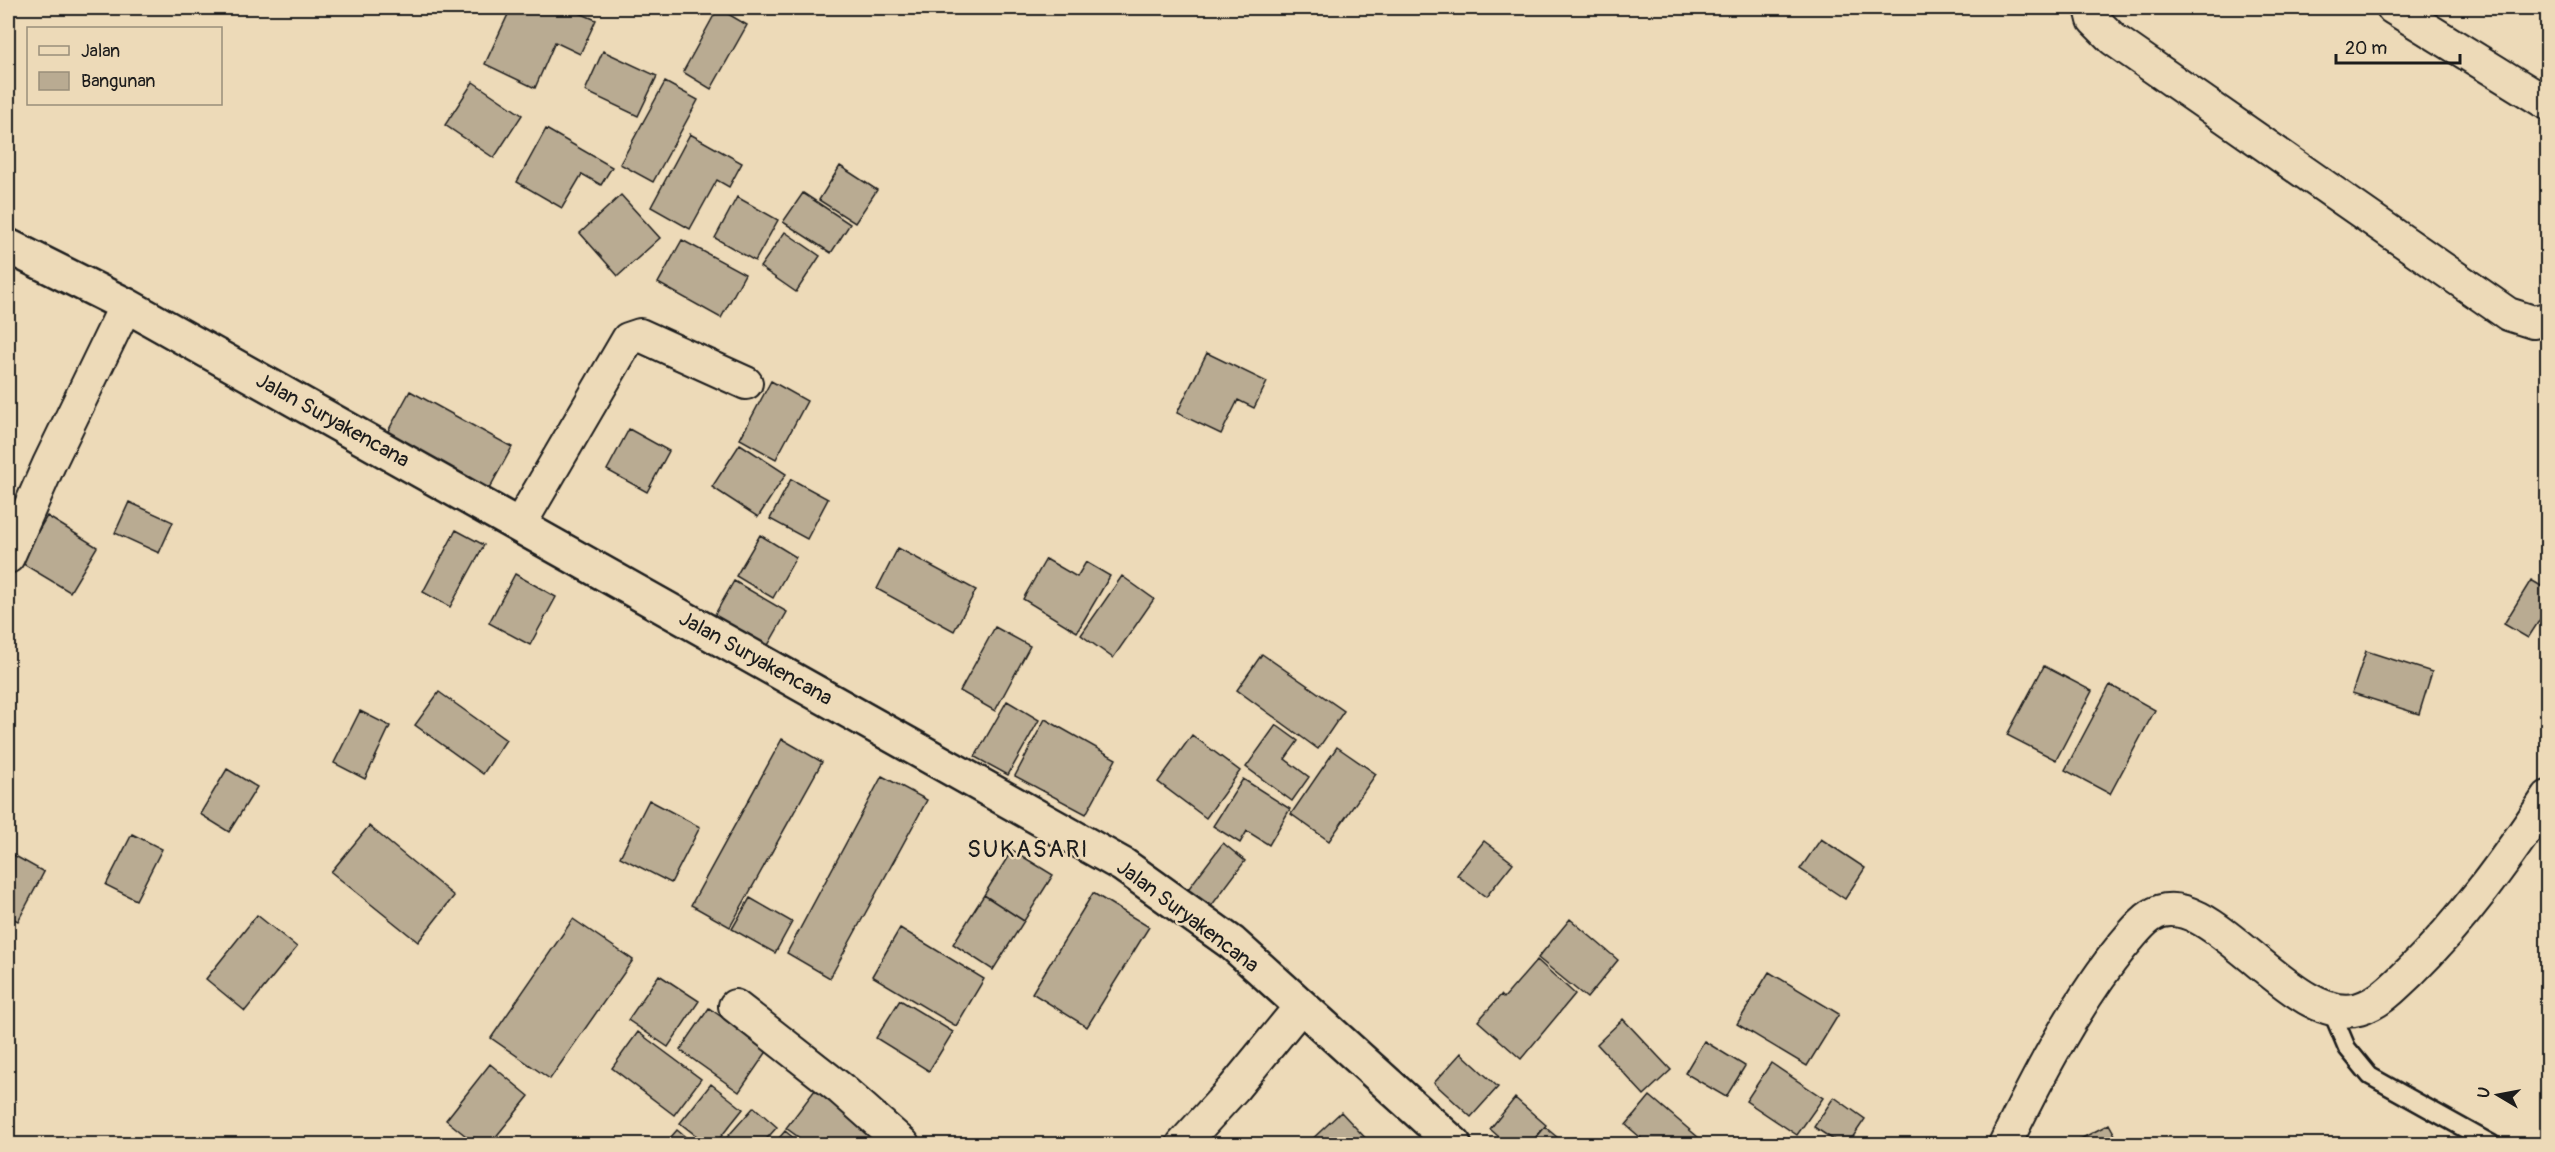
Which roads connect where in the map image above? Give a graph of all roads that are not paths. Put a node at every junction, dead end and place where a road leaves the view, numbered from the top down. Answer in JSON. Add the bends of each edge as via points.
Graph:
{"nodes":[{"id":1,"x":2091,"y":8,"type":"edge"},
{"id":2,"x":2393,"y":8,"type":"edge"},
{"id":3,"x":2547,"y":104,"type":"edge"},
{"id":4,"x":8,"y":246,"type":"edge"},
{"id":5,"x":126,"y":305,"type":"junction"},
{"id":6,"x":2547,"y":319,"type":"edge"},
{"id":7,"x":746,"y":382,"type":"dead end"},
{"id":8,"x":520,"y":524,"type":"junction"},
{"id":9,"x":8,"y":557,"type":"edge"},
{"id":10,"x":2547,"y":797,"type":"edge"},
{"id":11,"x":735,"y":1006,"type":"dead end"},
{"id":12,"x":1301,"y":1006,"type":"junction"},
{"id":13,"x":2331,"y":1010,"type":"junction"},
{"id":14,"x":903,"y":1144,"type":"edge"},
{"id":15,"x":1183,"y":1144,"type":"edge"},
{"id":16,"x":1454,"y":1144,"type":"edge"},
{"id":17,"x":2005,"y":1144,"type":"edge"},
{"id":18,"x":2492,"y":1144,"type":"edge"}],
"edges":[{"from":1,"to":6,"type":"street","via":[[2094,20],[2113,39],[2508,314],[2532,322]]},
{"from":2,"to":3,"type":"street"},
{"from":4,"to":5,"type":"street","name":"Jalan Suryakencana"},
{"from":5,"to":8,"type":"street","name":"Jalan Suryakencana"},
{"from":5,"to":9,"type":"street"},
{"from":7,"to":8,"type":"street","via":[[640,334],[628,339]]},
{"from":8,"to":12,"type":"street","name":"Jalan Suryakencana","via":[[1123,865],[1232,943]]},
{"from":10,"to":13,"type":"street","via":[[2518,842],[2436,946],[2384,997],[2360,1009]]},
{"from":11,"to":14,"type":"street","via":[[841,1089]]},
{"from":12,"to":15,"type":"street"},
{"from":12,"to":16,"type":"street","name":"Jalan Suryakencana"},
{"from":13,"to":17,"type":"street","via":[[2317,1006],[2191,914],[2170,909],[2152,915],[2104,969],[2032,1089]]},
{"from":13,"to":18,"type":"lane","via":[[2347,1048],[2370,1076]]}]}
